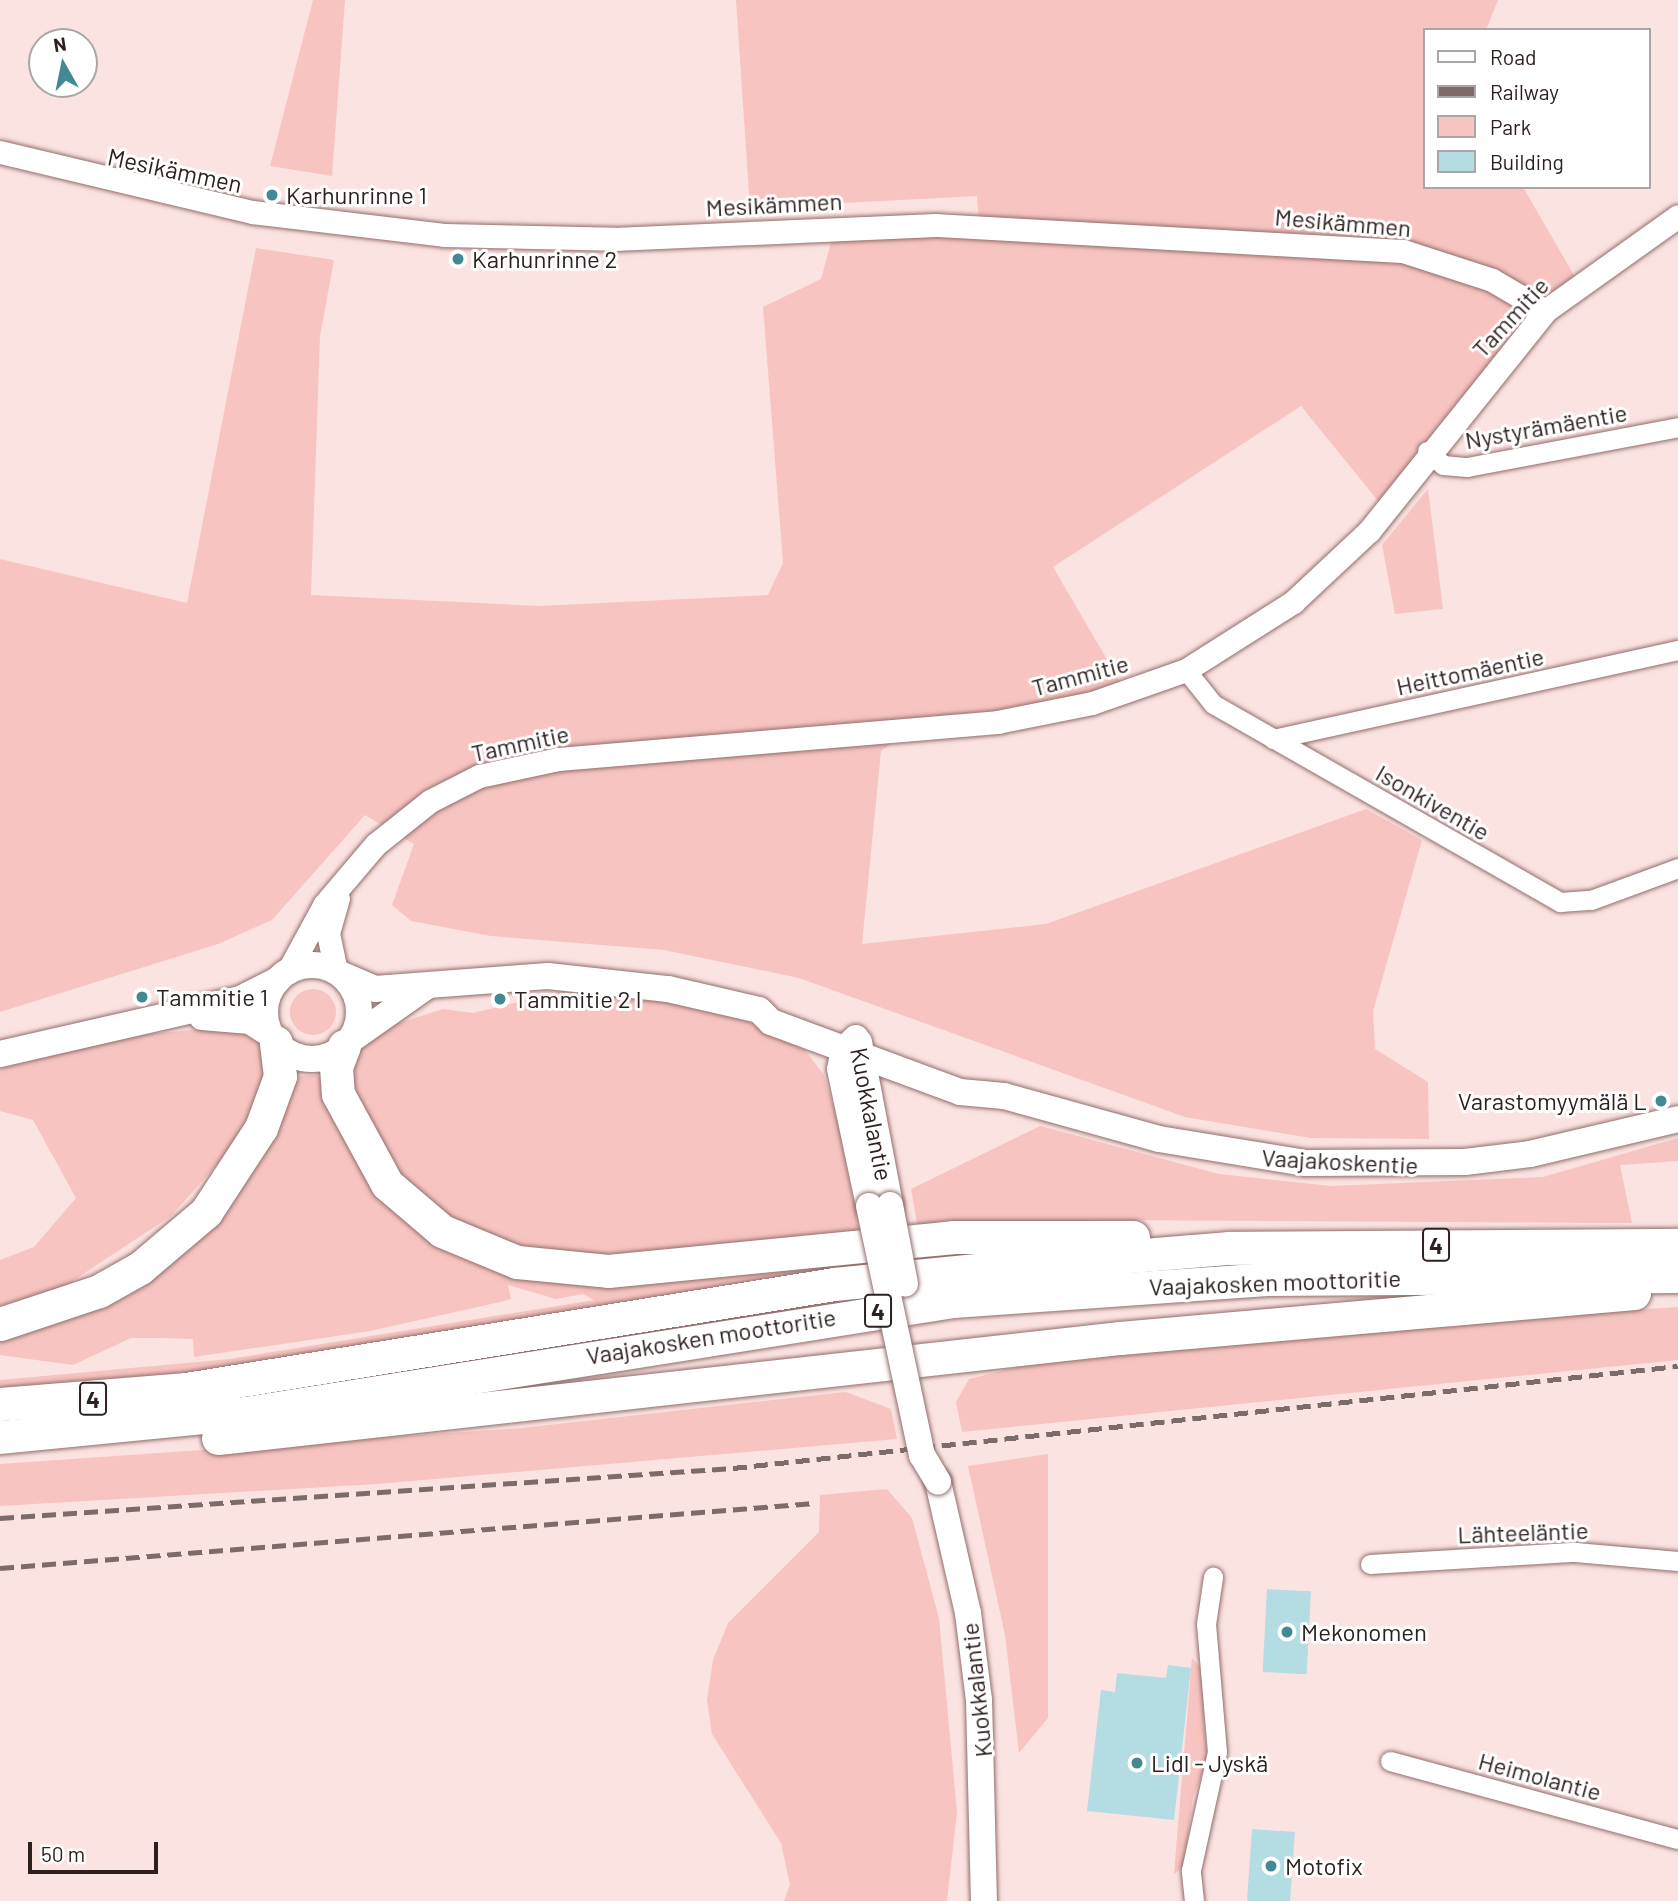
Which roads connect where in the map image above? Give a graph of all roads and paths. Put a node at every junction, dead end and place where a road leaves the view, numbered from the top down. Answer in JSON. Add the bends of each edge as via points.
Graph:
{"nodes":[{"id":1,"x":0,"y":152,"type":"edge"},
{"id":2,"x":1678,"y":216,"type":"edge"},
{"id":3,"x":1545,"y":311,"type":"junction"},
{"id":4,"x":1678,"y":427,"type":"edge"},
{"id":5,"x":1427,"y":451,"type":"junction"},
{"id":6,"x":1678,"y":650,"type":"edge"},
{"id":7,"x":1185,"y":670,"type":"junction"},
{"id":8,"x":1273,"y":738,"type":"junction"},
{"id":9,"x":1678,"y":869,"type":"edge"},
{"id":10,"x":349,"y":876,"type":"junction"},
{"id":11,"x":338,"y":972,"type":"junction"},
{"id":12,"x":283,"y":976,"type":"junction"},
{"id":13,"x":427,"y":986,"type":"junction"},
{"id":14,"x":144,"y":1018,"type":"junction"},
{"id":15,"x":273,"y":1038,"type":"junction"},
{"id":16,"x":347,"y":1043,"type":"junction"},
{"id":17,"x":855,"y":1047,"type":"junction"},
{"id":18,"x":0,"y":1054,"type":"edge"},
{"id":19,"x":1678,"y":1119,"type":"edge"},
{"id":20,"x":1678,"y":1245,"type":"edge"},
{"id":21,"x":1229,"y":1248,"type":"junction"},
{"id":22,"x":1678,"y":1276,"type":"edge"},
{"id":23,"x":1678,"y":1283,"type":"edge"},
{"id":24,"x":0,"y":1324,"type":"edge"},
{"id":25,"x":912,"y":1366,"type":"junction"},
{"id":26,"x":0,"y":1405,"type":"edge"},
{"id":27,"x":87,"y":1431,"type":"junction"},
{"id":28,"x":0,"y":1437,"type":"edge"},
{"id":29,"x":1678,"y":1561,"type":"edge"},
{"id":30,"x":1370,"y":1564,"type":"dead end"},
{"id":31,"x":1213,"y":1577,"type":"dead end"},
{"id":32,"x":1390,"y":1761,"type":"dead end"},
{"id":33,"x":1678,"y":1839,"type":"edge"},
{"id":34,"x":984,"y":1901,"type":"edge"},
{"id":35,"x":1194,"y":1901,"type":"edge"}],
"edges":[{"from":1,"to":3,"type":"street","name":"Mesikämmen","via":[[251,212],[444,234],[614,239],[936,225],[1404,251],[1471,271]]},
{"from":2,"to":3,"type":"street","name":"Tammitie"},
{"from":3,"to":5,"type":"street","name":"Tammitie"},
{"from":4,"to":5,"type":"street","name":"Nystyrämäentie","via":[[1467,467],[1443,465]]},
{"from":5,"to":7,"type":"street","name":"Tammitie","via":[[1369,531],[1293,602]]},
{"from":6,"to":8,"type":"street","name":"Heittomäentie"},
{"from":7,"to":8,"type":"street","name":"Isonkiventie","via":[[1213,704]]},
{"from":7,"to":10,"type":"street","name":"Tammitie","via":[[1092,703],[997,722],[596,755],[503,769],[430,801],[376,844]]},
{"from":8,"to":9,"type":"street","name":"Isonkiventie","via":[[1560,902],[1591,900]]},
{"from":10,"to":11,"type":"street","name":"Tammitie","via":[[328,933]]},
{"from":10,"to":12,"type":"street","name":"Tammitie","via":[[318,914]]},
{"from":11,"to":12,"type":"main road","via":[[311,966]]},
{"from":11,"to":13,"type":"main road","name":"Vaajakoskentie","via":[[366,988]]},
{"from":11,"to":16,"type":"main road","via":[[359,1003]]},
{"from":12,"to":14,"type":"main road","via":[[240,999]]},
{"from":12,"to":15,"type":"main road","via":[[264,1003]]},
{"from":13,"to":16,"type":"main road","name":"Vaajakoskentie"},
{"from":13,"to":17,"type":"main road","name":"Vaajakoskentie","via":[[502,977],[600,979],[759,1010],[771,1022]]},
{"from":14,"to":15,"type":"main road","via":[[236,1018]]},
{"from":14,"to":18,"type":"main road"},
{"from":15,"to":16,"type":"main road","via":[[309,1059]]},
{"from":15,"to":24,"type":"highway","via":[[280,1076],[269,1108],[206,1212],[140,1268],[99,1291]]},
{"from":16,"to":21,"type":"highway","via":[[336,1067],[338,1094],[387,1184],[442,1231],[517,1262],[608,1271],[954,1237],[1120,1237]]},
{"from":17,"to":19,"type":"main road","name":"Vaajakoskentie","via":[[960,1092],[1004,1097],[1159,1139],[1352,1166],[1531,1154]]},
{"from":17,"to":25,"type":"main road","name":"Kuokkalantie","bridge":true,"via":[[879,1206]]},
{"from":20,"to":21,"type":"highway","name":"Vaajakosken moottoritie","number":"4"},
{"from":21,"to":26,"type":"highway","name":"Vaajakosken moottoritie","number":"4","via":[[834,1284],[186,1389]]},
{"from":22,"to":27,"type":"highway","name":"Vaajakosken moottoritie","number":"4","via":[[1266,1279],[953,1301],[245,1413]]},
{"from":23,"to":25,"type":"highway","via":[[1554,1302],[1121,1338]]},
{"from":25,"to":27,"type":"highway","via":[[197,1439]]},
{"from":25,"to":34,"type":"main road","name":"Kuokkalantie","bridge":true,"via":[[922,1455],[938,1482],[948,1522],[979,1700]]},
{"from":27,"to":28,"type":"highway","name":"Vaajakosken moottoritie","number":"4"},
{"from":29,"to":30,"type":"street","name":"Lähteeläntie","via":[[1575,1552]]},
{"from":31,"to":35,"type":"street","via":[[1206,1624],[1217,1752],[1191,1870]]},
{"from":32,"to":33,"type":"street","name":"Heimolantie"}]}
